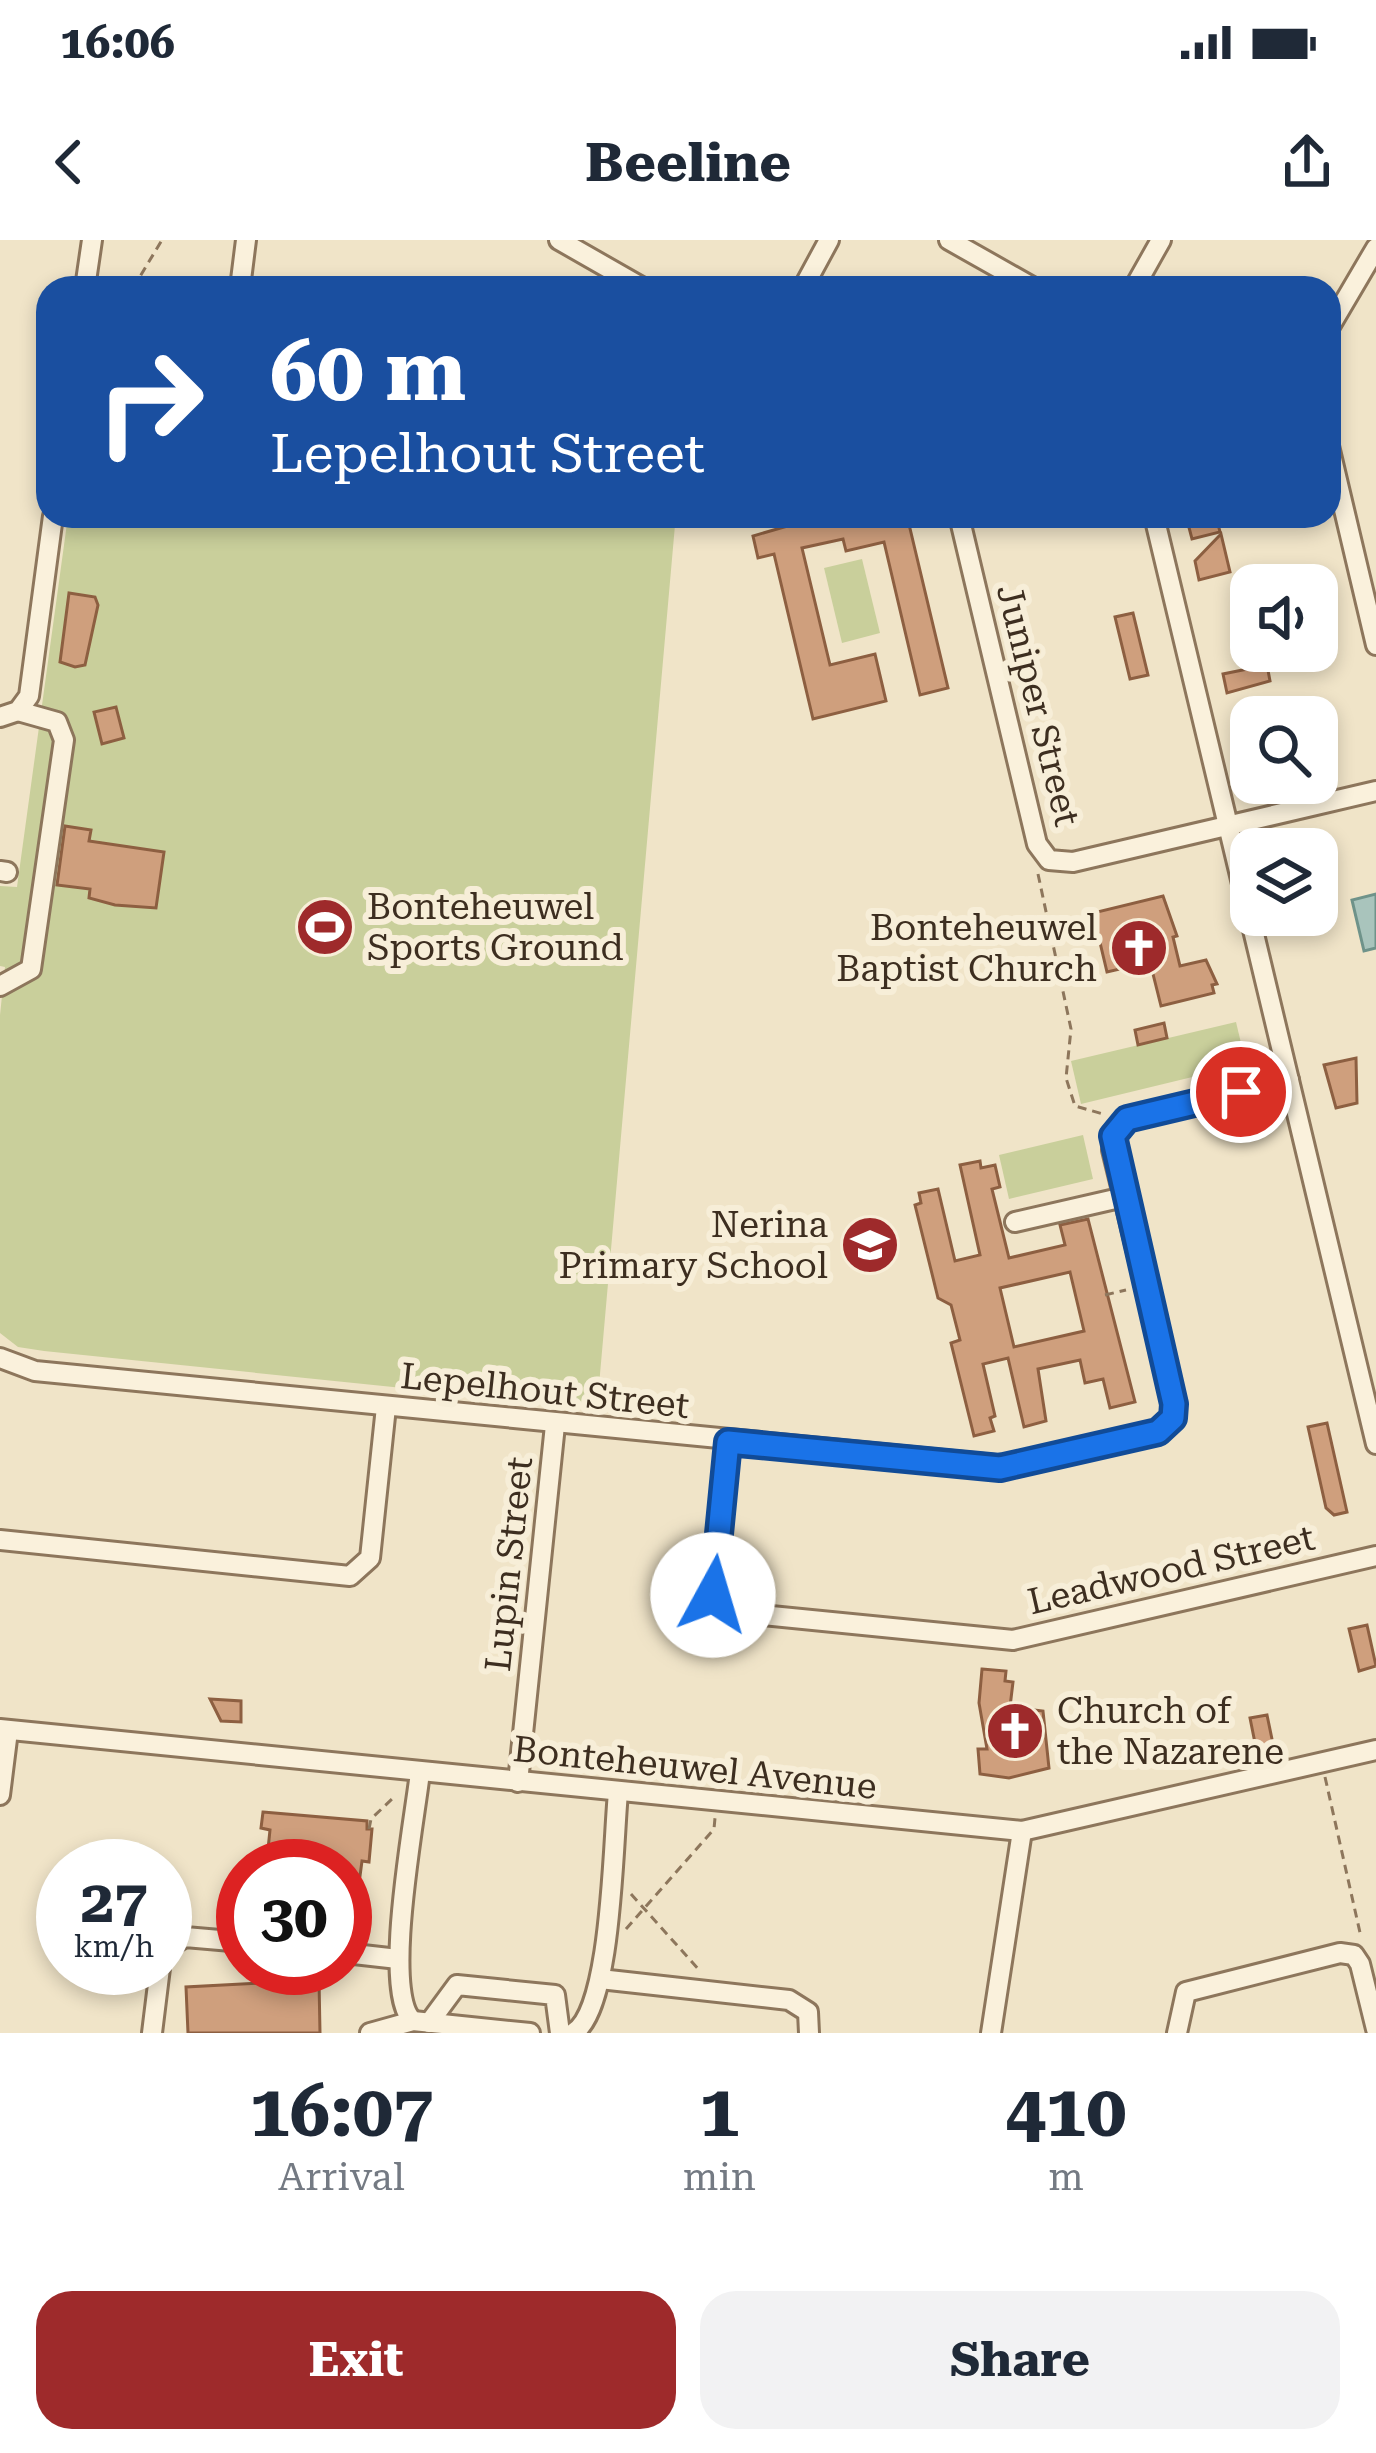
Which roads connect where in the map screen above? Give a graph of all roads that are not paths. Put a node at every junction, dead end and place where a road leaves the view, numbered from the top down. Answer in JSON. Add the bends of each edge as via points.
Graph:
{"nodes":[{"id":1,"x":92,"y":240,"type":"edge"},
{"id":2,"x":246,"y":240,"type":"edge"},
{"id":3,"x":559,"y":240,"type":"edge"},
{"id":4,"x":830,"y":240,"type":"edge"},
{"id":5,"x":1161,"y":240,"type":"edge"},
{"id":6,"x":954,"y":241,"type":"edge"},
{"id":7,"x":1376,"y":248,"type":"edge"},
{"id":8,"x":87,"y":276,"type":"edge"},
{"id":9,"x":242,"y":276,"type":"edge"},
{"id":10,"x":622,"y":276,"type":"edge"},
{"id":11,"x":809,"y":276,"type":"edge"},
{"id":12,"x":1014,"y":276,"type":"edge"},
{"id":13,"x":1141,"y":276,"type":"edge"},
{"id":14,"x":1341,"y":308,"type":"edge"},
{"id":15,"x":1341,"y":497,"type":"edge"},
{"id":16,"x":51,"y":528,"type":"edge"},
{"id":17,"x":962,"y":528,"type":"edge"},
{"id":18,"x":1157,"y":528,"type":"edge"},
{"id":19,"x":1376,"y":645,"type":"edge"},
{"id":20,"x":9,"y":713,"type":"edge"},
{"id":21,"x":1376,"y":791,"type":"edge"},
{"id":22,"x":1228,"y":826,"type":"junction"},
{"id":23,"x":0,"y":986,"type":"edge"},
{"id":24,"x":1289,"y":1080,"type":"junction"},
{"id":25,"x":1124,"y":1197,"type":"junction"},
{"id":26,"x":1015,"y":1222,"type":"dead end"},
{"id":27,"x":0,"y":1358,"type":"edge"},
{"id":28,"x":386,"y":1407,"type":"junction"},
{"id":29,"x":555,"y":1424,"type":"junction"},
{"id":30,"x":728,"y":1442,"type":"junction"},
{"id":31,"x":1376,"y":1444,"type":"edge"},
{"id":32,"x":0,"y":1540,"type":"edge"},
{"id":33,"x":1376,"y":1556,"type":"edge"},
{"id":34,"x":4,"y":1730,"type":"edge"},
{"id":35,"x":1376,"y":1750,"type":"edge"},
{"id":36,"x":420,"y":1772,"type":"junction"},
{"id":37,"x":518,"y":1782,"type":"junction"},
{"id":38,"x":618,"y":1793,"type":"junction"},
{"id":39,"x":0,"y":1795,"type":"edge"},
{"id":40,"x":1022,"y":1831,"type":"junction"},
{"id":41,"x":372,"y":1956,"type":"edge"},
{"id":42,"x":398,"y":1959,"type":"junction"},
{"id":43,"x":600,"y":1979,"type":"junction"},
{"id":44,"x":157,"y":1995,"type":"edge"},
{"id":45,"x":421,"y":2022,"type":"junction"},
{"id":46,"x":1376,"y":2030,"type":"edge"},
{"id":47,"x":152,"y":2033,"type":"edge"},
{"id":48,"x":370,"y":2033,"type":"edge"},
{"id":49,"x":530,"y":2033,"type":"edge"},
{"id":50,"x":560,"y":2033,"type":"edge"},
{"id":51,"x":573,"y":2033,"type":"edge"},
{"id":52,"x":809,"y":2033,"type":"edge"},
{"id":53,"x":992,"y":2033,"type":"edge"},
{"id":54,"x":1177,"y":2033,"type":"edge"}],
"edges":[{"from":1,"to":8,"type":"street"},
{"from":2,"to":9,"type":"street"},
{"from":3,"to":10,"type":"street"},
{"from":4,"to":11,"type":"street"},
{"from":5,"to":13,"type":"street"},
{"from":6,"to":12,"type":"street"},
{"from":7,"to":14,"type":"street"},
{"from":15,"to":19,"type":"street"},
{"from":16,"to":20,"type":"street","via":[[29,696]]},
{"from":17,"to":22,"type":"street","name":"Juniper Street","via":[[1037,844],[1048,860],[1066,863]]},
{"from":18,"to":22,"type":"street"},
{"from":20,"to":23,"type":"street","via":[[51,718],[64,735],[33,962],[28,975]]},
{"from":21,"to":22,"type":"street","name":"Juniper Street"},
{"from":22,"to":24,"type":"street"},
{"from":24,"to":25,"type":"street","name":"Lepelhout Street","via":[[1120,1123],[1112,1143]]},
{"from":24,"to":31,"type":"street"},
{"from":25,"to":26,"type":"street"},
{"from":25,"to":30,"type":"street","name":"Lepelhout Street","via":[[1174,1404],[1173,1418],[1158,1432],[1000,1468]]},
{"from":27,"to":28,"type":"street","name":"Lepelhout Street","via":[[35,1371]]},
{"from":28,"to":29,"type":"street","name":"Lepelhout Street"},
{"from":28,"to":32,"type":"street","via":[[370,1558],[350,1576]]},
{"from":29,"to":30,"type":"street","name":"Lepelhout Street"},
{"from":29,"to":37,"type":"street","name":"Lupin Street"},
{"from":30,"to":33,"type":"street","name":"Leadwood Street","via":[[713,1595],[722,1611],[1012,1640]]},
{"from":34,"to":36,"type":"street","name":"Bonteheuwel Avenue"},
{"from":34,"to":39,"type":"street"},
{"from":35,"to":40,"type":"street","name":"Bonteheuwel Avenue"},
{"from":36,"to":37,"type":"street","name":"Bonteheuwel Avenue"},
{"from":36,"to":42,"type":"street"},
{"from":37,"to":38,"type":"street","name":"Bonteheuwel Avenue"},
{"from":38,"to":40,"type":"street","name":"Bonteheuwel Avenue"},
{"from":38,"to":43,"type":"street"},
{"from":40,"to":53,"type":"street"},
{"from":41,"to":42,"type":"street"},
{"from":42,"to":45,"type":"street","via":[[400,2005]]},
{"from":43,"to":51,"type":"street","via":[[590,2017]]},
{"from":43,"to":52,"type":"street","via":[[800,2004]]},
{"from":44,"to":47,"type":"street"},
{"from":45,"to":48,"type":"street"},
{"from":45,"to":49,"type":"street"},
{"from":45,"to":50,"type":"street","via":[[457,1985],[554,1995]]},
{"from":46,"to":54,"type":"street","via":[[1357,1949],[1186,1992]]}]}
